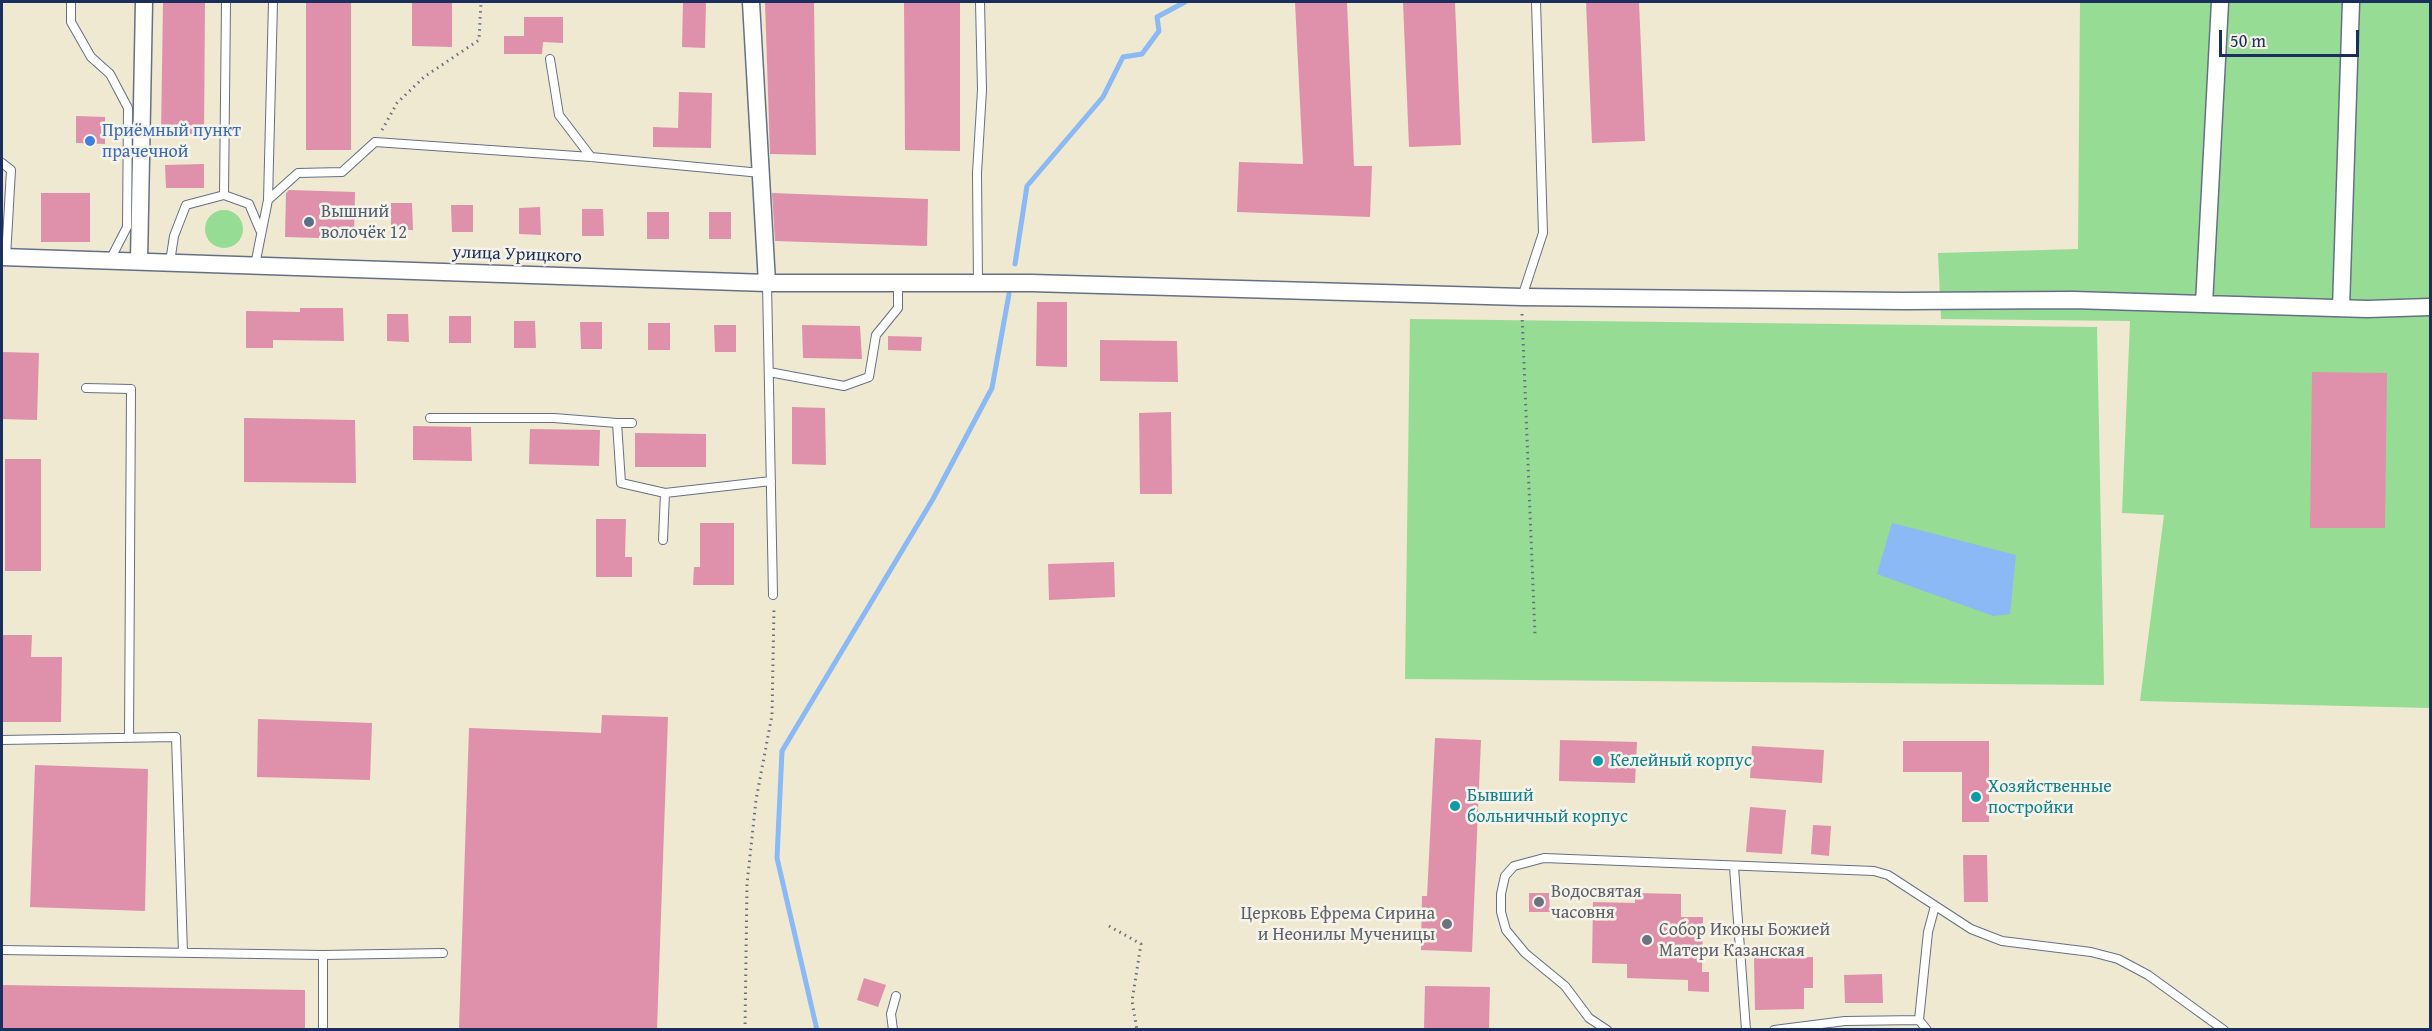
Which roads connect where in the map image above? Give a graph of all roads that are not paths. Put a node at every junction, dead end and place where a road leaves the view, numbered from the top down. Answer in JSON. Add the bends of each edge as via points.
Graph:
{"nodes":[{"id":1,"x":71,"y":2,"type":"edge"},
{"id":2,"x":144,"y":2,"type":"edge"},
{"id":3,"x":226,"y":2,"type":"edge"},
{"id":4,"x":273,"y":2,"type":"edge"},
{"id":5,"x":751,"y":2,"type":"edge"},
{"id":6,"x":980,"y":2,"type":"edge"},
{"id":7,"x":1536,"y":2,"type":"edge"},
{"id":8,"x":2220,"y":2,"type":"edge"},
{"id":9,"x":2351,"y":2,"type":"edge"},
{"id":10,"x":550,"y":59,"type":"dead end"},
{"id":11,"x":591,"y":157,"type":"junction"},
{"id":12,"x":2,"y":163,"type":"edge"},
{"id":13,"x":761,"y":173,"type":"junction"},
{"id":14,"x":224,"y":195,"type":"junction"},
{"id":15,"x":268,"y":200,"type":"junction"},
{"id":16,"x":261,"y":231,"type":"junction"},
{"id":17,"x":4,"y":257,"type":"edge"},
{"id":18,"x":110,"y":260,"type":"junction"},
{"id":19,"x":139,"y":261,"type":"junction"},
{"id":20,"x":170,"y":262,"type":"junction"},
{"id":21,"x":255,"y":265,"type":"junction"},
{"id":22,"x":767,"y":283,"type":"junction"},
{"id":23,"x":898,"y":283,"type":"junction"},
{"id":24,"x":978,"y":283,"type":"junction"},
{"id":25,"x":1522,"y":297,"type":"junction"},
{"id":26,"x":2204,"y":304,"type":"junction"},
{"id":27,"x":2430,"y":307,"type":"edge"},
{"id":28,"x":2341,"y":308,"type":"junction"},
{"id":29,"x":769,"y":372,"type":"junction"},
{"id":30,"x":87,"y":388,"type":"dead end"},
{"id":31,"x":430,"y":418,"type":"dead end"},
{"id":32,"x":617,"y":423,"type":"junction"},
{"id":33,"x":632,"y":423,"type":"dead end"},
{"id":34,"x":771,"y":481,"type":"junction"},
{"id":35,"x":665,"y":494,"type":"junction"},
{"id":36,"x":663,"y":540,"type":"dead end"},
{"id":37,"x":773,"y":595,"type":"road end"},
{"id":38,"x":129,"y":738,"type":"junction"},
{"id":39,"x":2,"y":740,"type":"edge"},
{"id":40,"x":1734,"y":867,"type":"junction"},
{"id":41,"x":1935,"y":906,"type":"junction"},
{"id":42,"x":2,"y":950,"type":"edge"},
{"id":43,"x":183,"y":953,"type":"junction"},
{"id":44,"x":443,"y":953,"type":"dead end"},
{"id":45,"x":323,"y":955,"type":"junction"},
{"id":46,"x":896,"y":996,"type":"dead end"},
{"id":47,"x":1919,"y":1020,"type":"junction"},
{"id":48,"x":323,"y":1029,"type":"edge"},
{"id":49,"x":893,"y":1029,"type":"edge"},
{"id":50,"x":1607,"y":1029,"type":"edge"},
{"id":51,"x":1746,"y":1029,"type":"edge"},
{"id":52,"x":1774,"y":1029,"type":"edge"},
{"id":53,"x":1927,"y":1029,"type":"edge"},
{"id":54,"x":2224,"y":1029,"type":"edge"}],
"edges":[{"from":1,"to":18,"type":"lane","via":[[71,22],[91,57],[111,74],[128,108],[128,227]]},
{"from":2,"to":19,"type":"street"},
{"from":3,"to":14,"type":"lane"},
{"from":4,"to":15,"type":"lane"},
{"from":5,"to":13,"type":"street"},
{"from":6,"to":24,"type":"lane"},
{"from":7,"to":25,"type":"lane","via":[[1543,233]]},
{"from":8,"to":26,"type":"street"},
{"from":9,"to":28,"type":"street"},
{"from":10,"to":11,"type":"lane","via":[[559,115]]},
{"from":11,"to":13,"type":"lane"},
{"from":11,"to":15,"type":"lane","via":[[375,142],[342,172],[298,173]]},
{"from":12,"to":17,"type":"lane","via":[[10,170]]},
{"from":13,"to":22,"type":"street"},
{"from":14,"to":16,"type":"lane","via":[[249,204]]},
{"from":14,"to":20,"type":"lane","via":[[186,205],[174,236]]},
{"from":15,"to":16,"type":"lane"},
{"from":16,"to":21,"type":"lane"},
{"from":17,"to":18,"type":"street","name":"улица Урицкого"},
{"from":18,"to":19,"type":"street","name":"улица Урицкого"},
{"from":19,"to":20,"type":"street","name":"улица Урицкого"},
{"from":20,"to":21,"type":"street","name":"улица Урицкого"},
{"from":21,"to":22,"type":"street","name":"улица Урицкого"},
{"from":22,"to":23,"type":"street","name":"улица Урицкого"},
{"from":22,"to":29,"type":"lane"},
{"from":23,"to":24,"type":"street","name":"улица Урицкого"},
{"from":23,"to":29,"type":"lane","via":[[898,308],[876,335],[869,377],[844,386]]},
{"from":24,"to":25,"type":"street","name":"улица Урицкого"},
{"from":25,"to":26,"type":"street","name":"улица Урицкого"},
{"from":26,"to":28,"type":"street","name":"улица Урицкого"},
{"from":27,"to":28,"type":"street","name":"улица Урицкого"},
{"from":29,"to":34,"type":"lane"},
{"from":30,"to":38,"type":"lane","via":[[131,389]]},
{"from":31,"to":32,"type":"lane","via":[[554,418]]},
{"from":32,"to":33,"type":"lane"},
{"from":32,"to":35,"type":"lane","via":[[621,483]]},
{"from":34,"to":35,"type":"lane"},
{"from":34,"to":37,"type":"lane"},
{"from":35,"to":36,"type":"lane"},
{"from":38,"to":39,"type":"lane"},
{"from":38,"to":43,"type":"lane","via":[[176,738]]},
{"from":40,"to":41,"type":"lane","via":[[1874,871],[1888,874]]},
{"from":40,"to":50,"type":"lane","via":[[1544,858],[1514,866],[1505,876],[1501,912],[1506,930],[1525,953],[1565,986],[1589,1018]]},
{"from":40,"to":51,"type":"lane"},
{"from":41,"to":47,"type":"lane","via":[[1928,932]]},
{"from":41,"to":54,"type":"lane","via":[[1971,929],[2002,941],[2118,959],[2148,975]]},
{"from":42,"to":43,"type":"lane"},
{"from":43,"to":45,"type":"lane"},
{"from":44,"to":45,"type":"lane"},
{"from":45,"to":48,"type":"lane"},
{"from":46,"to":49,"type":"lane","via":[[891,1014]]},
{"from":47,"to":52,"type":"lane","via":[[1845,1021]]},
{"from":47,"to":53,"type":"lane"}]}
